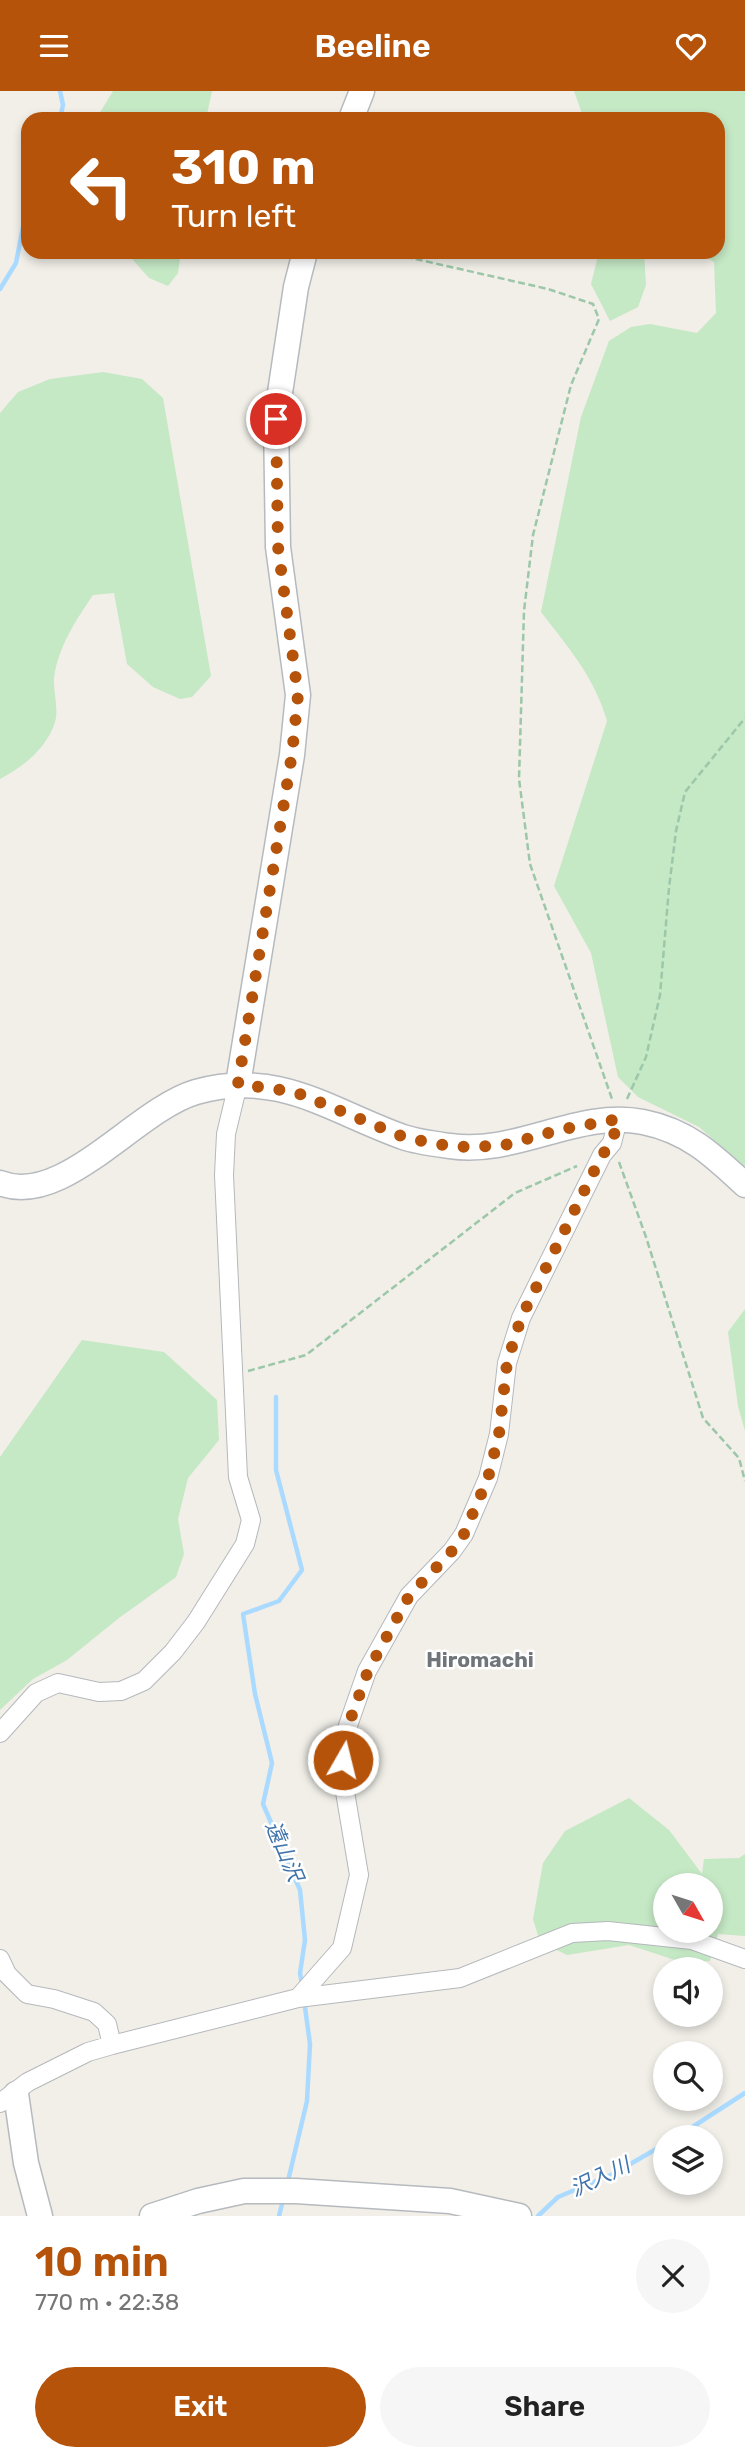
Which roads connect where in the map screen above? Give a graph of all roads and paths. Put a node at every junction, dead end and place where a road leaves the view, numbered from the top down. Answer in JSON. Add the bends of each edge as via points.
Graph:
{"nodes":[{"id":1,"x":362,"y":91,"type":"edge"},
{"id":2,"x":354,"y":112,"type":"edge"},
{"id":3,"x":303,"y":259,"type":"edge"},
{"id":4,"x":417,"y":259,"type":"edge"},
{"id":5,"x":745,"y":718,"type":"edge"},
{"id":6,"x":238,"y":1084,"type":"junction"},
{"id":7,"x":611,"y":1139,"type":"junction"},
{"id":8,"x":0,"y":1183,"type":"edge"},
{"id":9,"x":745,"y":1185,"type":"edge"},
{"id":10,"x":231,"y":1374,"type":"junction"},
{"id":11,"x":745,"y":1481,"type":"edge"},
{"id":12,"x":0,"y":1733,"type":"edge"},
{"id":13,"x":0,"y":1959,"type":"edge"},
{"id":14,"x":745,"y":1959,"type":"edge"},
{"id":15,"x":299,"y":1998,"type":"junction"},
{"id":16,"x":112,"y":2045,"type":"junction"},
{"id":17,"x":8,"y":2099,"type":"edge"},
{"id":18,"x":517,"y":2215,"type":"edge"},
{"id":19,"x":40,"y":2216,"type":"edge"},
{"id":20,"x":152,"y":2216,"type":"edge"}],
"edges":[{"from":1,"to":2,"type":"street"},
{"from":3,"to":6,"type":"street","via":[[276,419],[278,547],[298,695]]},
{"from":4,"to":7,"type":"path","via":[[548,289],[593,304],[599,319],[571,385],[533,535],[524,611],[519,779],[530,864]]},
{"from":5,"to":7,"type":"path","via":[[685,792],[676,831],[660,995],[646,1057]]},
{"from":6,"to":7,"type":"street","via":[[295,1092],[406,1138],[454,1147],[501,1146],[559,1130]]},
{"from":6,"to":8,"type":"street","via":[[194,1093],[152,1112],[80,1168],[56,1180],[37,1186]]},
{"from":6,"to":10,"type":"street","via":[[226,1134],[224,1175]]},
{"from":7,"to":9,"type":"street","via":[[675,1130],[712,1154]]},
{"from":7,"to":10,"type":"path","via":[[515,1193],[306,1355]]},
{"from":7,"to":11,"type":"path","via":[[703,1418],[739,1458]]},
{"from":7,"to":15,"type":"street","via":[[521,1318],[507,1363],[499,1434],[488,1478],[464,1534],[409,1596],[368,1671],[351,1717],[343,1740],[342,1780],[359,1875],[342,1948]]},
{"from":10,"to":12,"type":"street","via":[[238,1476],[251,1520],[245,1544],[196,1622],[144,1681],[121,1691],[99,1692],[58,1683],[36,1693]]},
{"from":13,"to":16,"type":"street","via":[[7,1974],[27,1994],[94,2012],[107,2024]]},
{"from":14,"to":15,"type":"street","via":[[692,1940],[608,1931],[572,1933],[460,1978]]},
{"from":15,"to":16,"type":"street"},
{"from":16,"to":17,"type":"street","via":[[28,2082]]},
{"from":17,"to":19,"type":"street"},
{"from":18,"to":20,"type":"street","via":[[450,2201],[244,2191]]}]}
